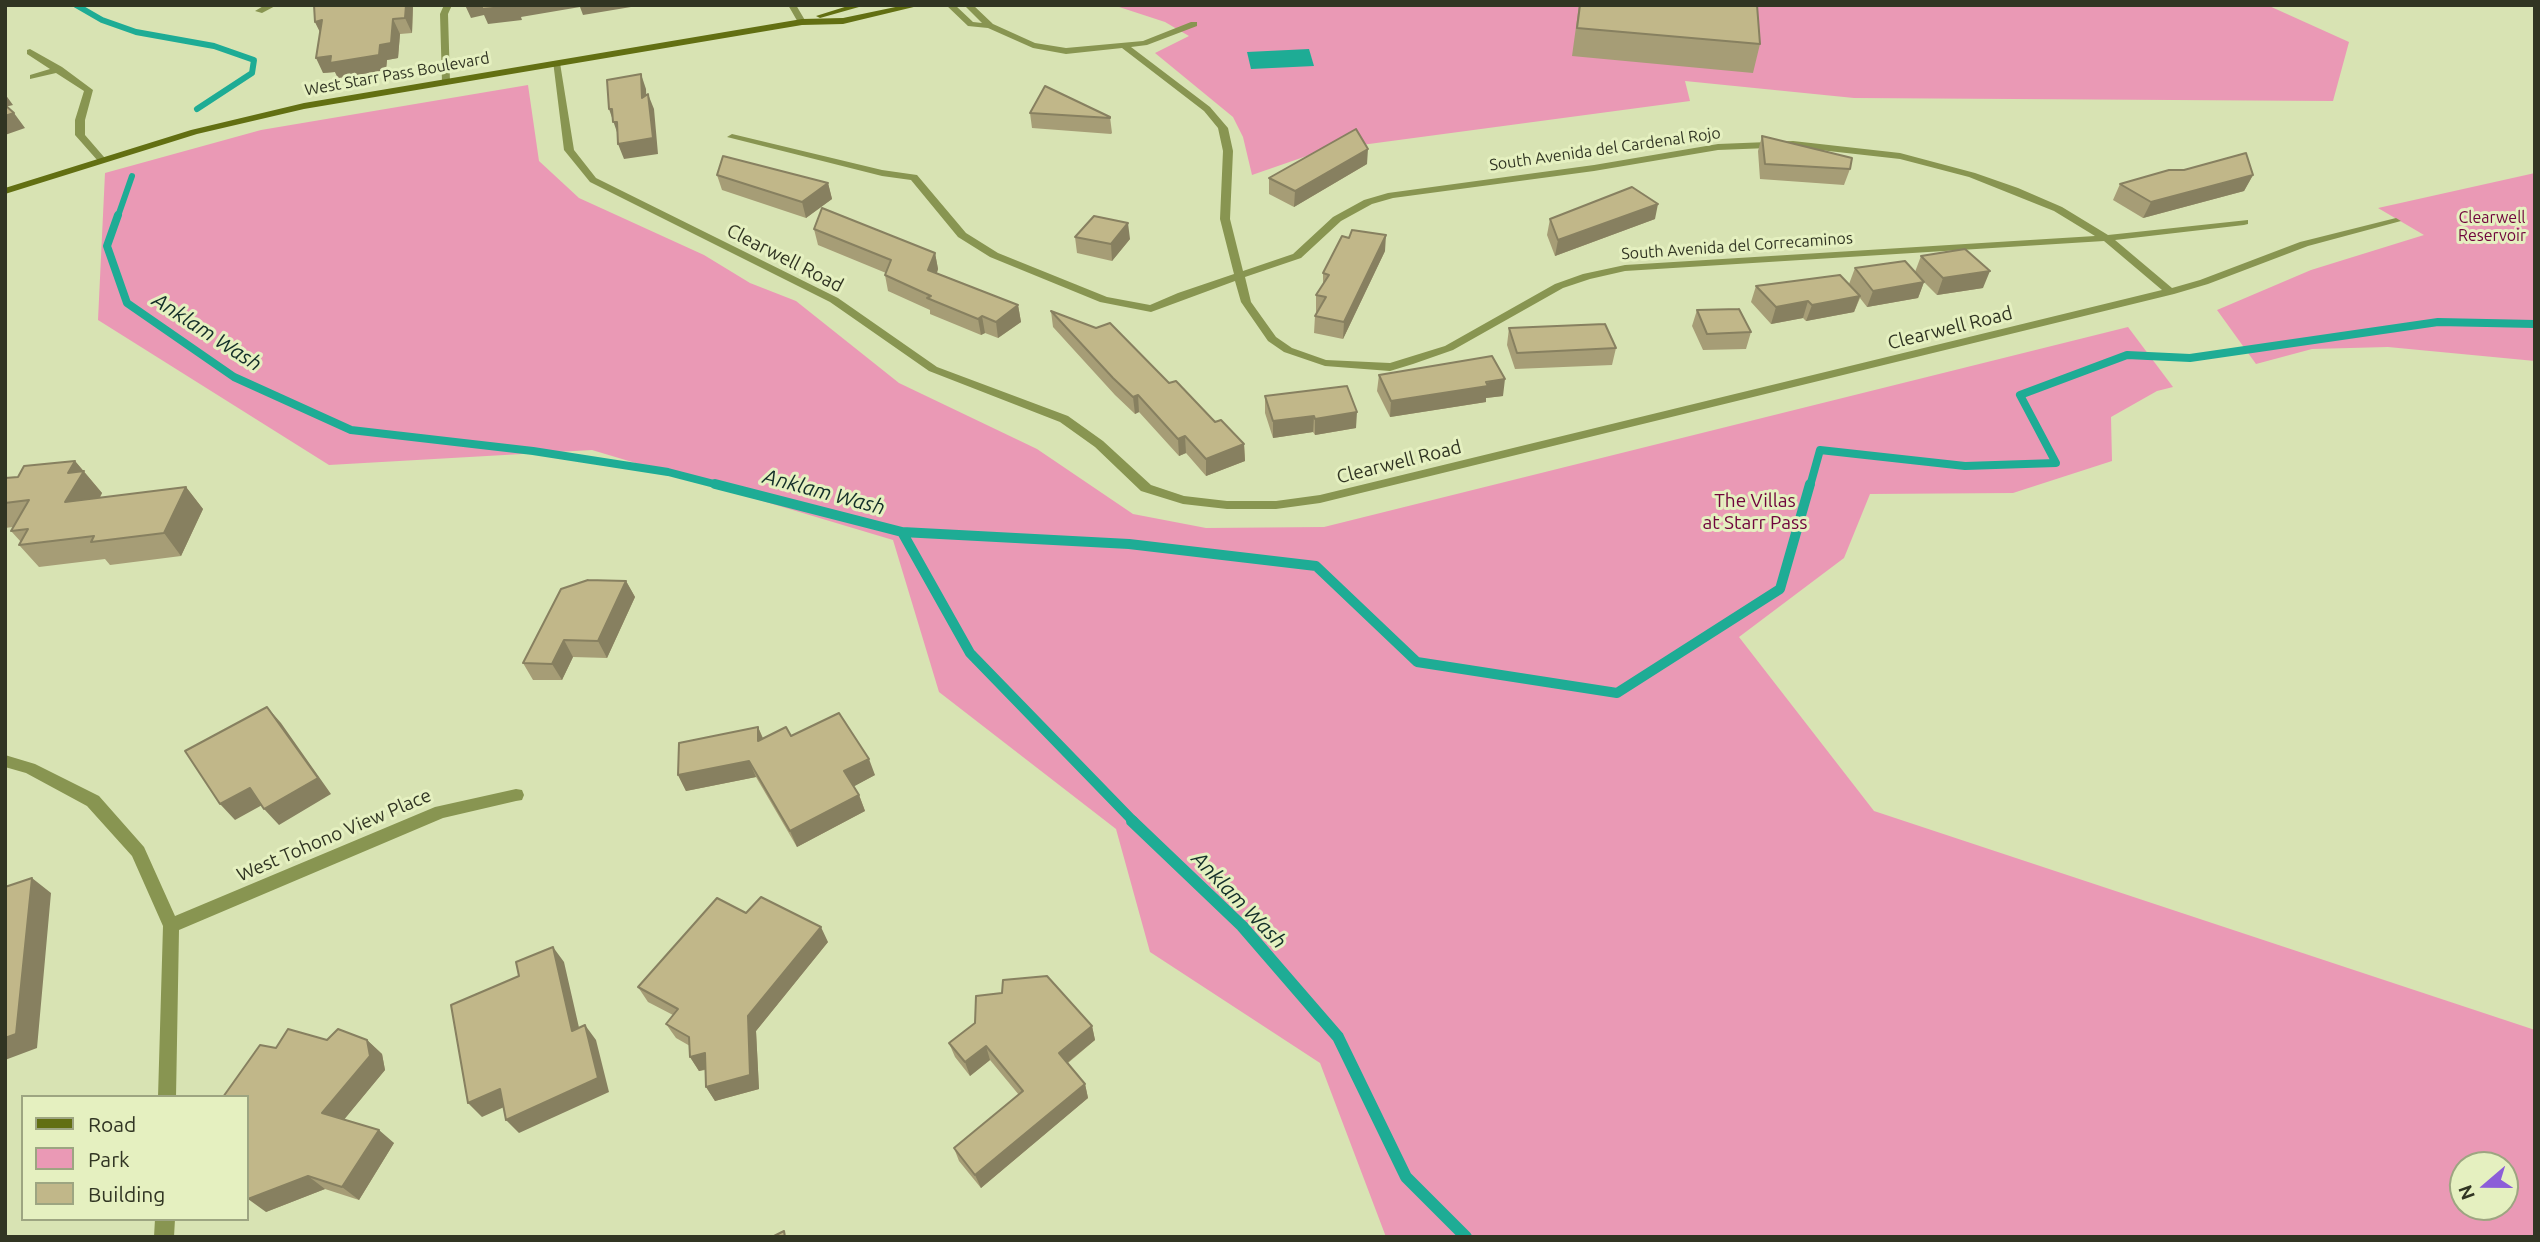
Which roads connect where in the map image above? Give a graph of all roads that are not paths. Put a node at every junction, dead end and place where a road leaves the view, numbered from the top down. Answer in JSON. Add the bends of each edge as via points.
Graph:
{"nodes":[{"id":1,"x":273,"y":5,"type":"edge"},
{"id":2,"x":448,"y":5,"type":"edge"},
{"id":3,"x":792,"y":5,"type":"edge"},
{"id":4,"x":862,"y":5,"type":"edge"},
{"id":5,"x":918,"y":5,"type":"edge"},
{"id":6,"x":950,"y":5,"type":"edge"},
{"id":7,"x":968,"y":5,"type":"edge"},
{"id":8,"x":259,"y":11,"type":"dead end"},
{"id":9,"x":802,"y":22,"type":"junction"},
{"id":10,"x":1194,"y":24,"type":"dead end"},
{"id":11,"x":989,"y":26,"type":"junction"},
{"id":12,"x":1126,"y":47,"type":"junction"},
{"id":13,"x":30,"y":52,"type":"dead end"},
{"id":14,"x":556,"y":63,"type":"junction"},
{"id":15,"x":59,"y":69,"type":"junction"},
{"id":16,"x":33,"y":77,"type":"dead end"},
{"id":17,"x":446,"y":82,"type":"junction"},
{"id":18,"x":732,"y":136,"type":"dead end"},
{"id":19,"x":101,"y":159,"type":"junction"},
{"id":20,"x":5,"y":191,"type":"edge"},
{"id":21,"x":2396,"y":221,"type":"dead end"},
{"id":22,"x":2244,"y":222,"type":"dead end"},
{"id":23,"x":2106,"y":238,"type":"junction"},
{"id":24,"x":1241,"y":276,"type":"junction"},
{"id":25,"x":2170,"y":292,"type":"junction"},
{"id":26,"x":5,"y":761,"type":"edge"},
{"id":27,"x":516,"y":795,"type":"dead end"},
{"id":28,"x":171,"y":926,"type":"junction"},
{"id":29,"x":167,"y":1095,"type":"edge"}],
"edges":[{"from":1,"to":8,"type":"street"},
{"from":2,"to":17,"type":"street","via":[[444,14]]},
{"from":3,"to":9,"type":"street"},
{"from":4,"to":9,"type":"street","name":"West Starr Pass Boulevard"},
{"from":5,"to":9,"type":"street","name":"West Starr Pass Boulevard","via":[[843,21]]},
{"from":6,"to":11,"type":"street","via":[[971,24]]},
{"from":7,"to":11,"type":"street"},
{"from":9,"to":14,"type":"street","name":"West Starr Pass Boulevard"},
{"from":10,"to":12,"type":"street"},
{"from":11,"to":12,"type":"street","via":[[1016,40],[1051,49]]},
{"from":12,"to":24,"type":"street","name":"South Avenida del Correcaminos","via":[[1207,109],[1223,128],[1228,151],[1225,219]]},
{"from":13,"to":15,"type":"street"},
{"from":14,"to":17,"type":"street","name":"West Starr Pass Boulevard"},
{"from":14,"to":25,"type":"street","name":"Clearwell Road","via":[[569,150],[593,180],[834,300],[933,369],[1064,419],[1146,488],[1183,499],[1227,505],[1320,499]]},
{"from":15,"to":16,"type":"street"},
{"from":15,"to":19,"type":"street","via":[[89,90],[80,135]]},
{"from":17,"to":19,"type":"street","name":"West Starr Pass Boulevard","via":[[304,106]]},
{"from":18,"to":24,"type":"street","name":"South Avenida del Cardenal Rojo","via":[[915,177],[962,235],[994,255],[1121,305],[1151,309]]},
{"from":19,"to":20,"type":"street","name":"West Starr Pass Boulevard"},
{"from":21,"to":25,"type":"street","name":"Clearwell Road","via":[[2304,244]]},
{"from":22,"to":23,"type":"street","name":"South Avenida del Correcaminos"},
{"from":23,"to":24,"type":"street","name":"South Avenida del Cardenal Rojo","via":[[2022,193],[1937,165],[1849,148],[1751,145],[1674,152],[1584,170],[1392,195],[1337,219],[1297,256]]},
{"from":23,"to":24,"type":"street","name":"South Avenida del Correcaminos","via":[[1625,268],[1559,286],[1449,348],[1390,366],[1325,363],[1288,350],[1261,327],[1246,302]]},
{"from":23,"to":25,"type":"street","name":"South Avenida del Cardenal Rojo"},
{"from":26,"to":28,"type":"street","via":[[30,768],[93,801],[138,852]]},
{"from":27,"to":28,"type":"street","name":"West Tohono View Place","via":[[441,812]]},
{"from":28,"to":29,"type":"street"}]}
